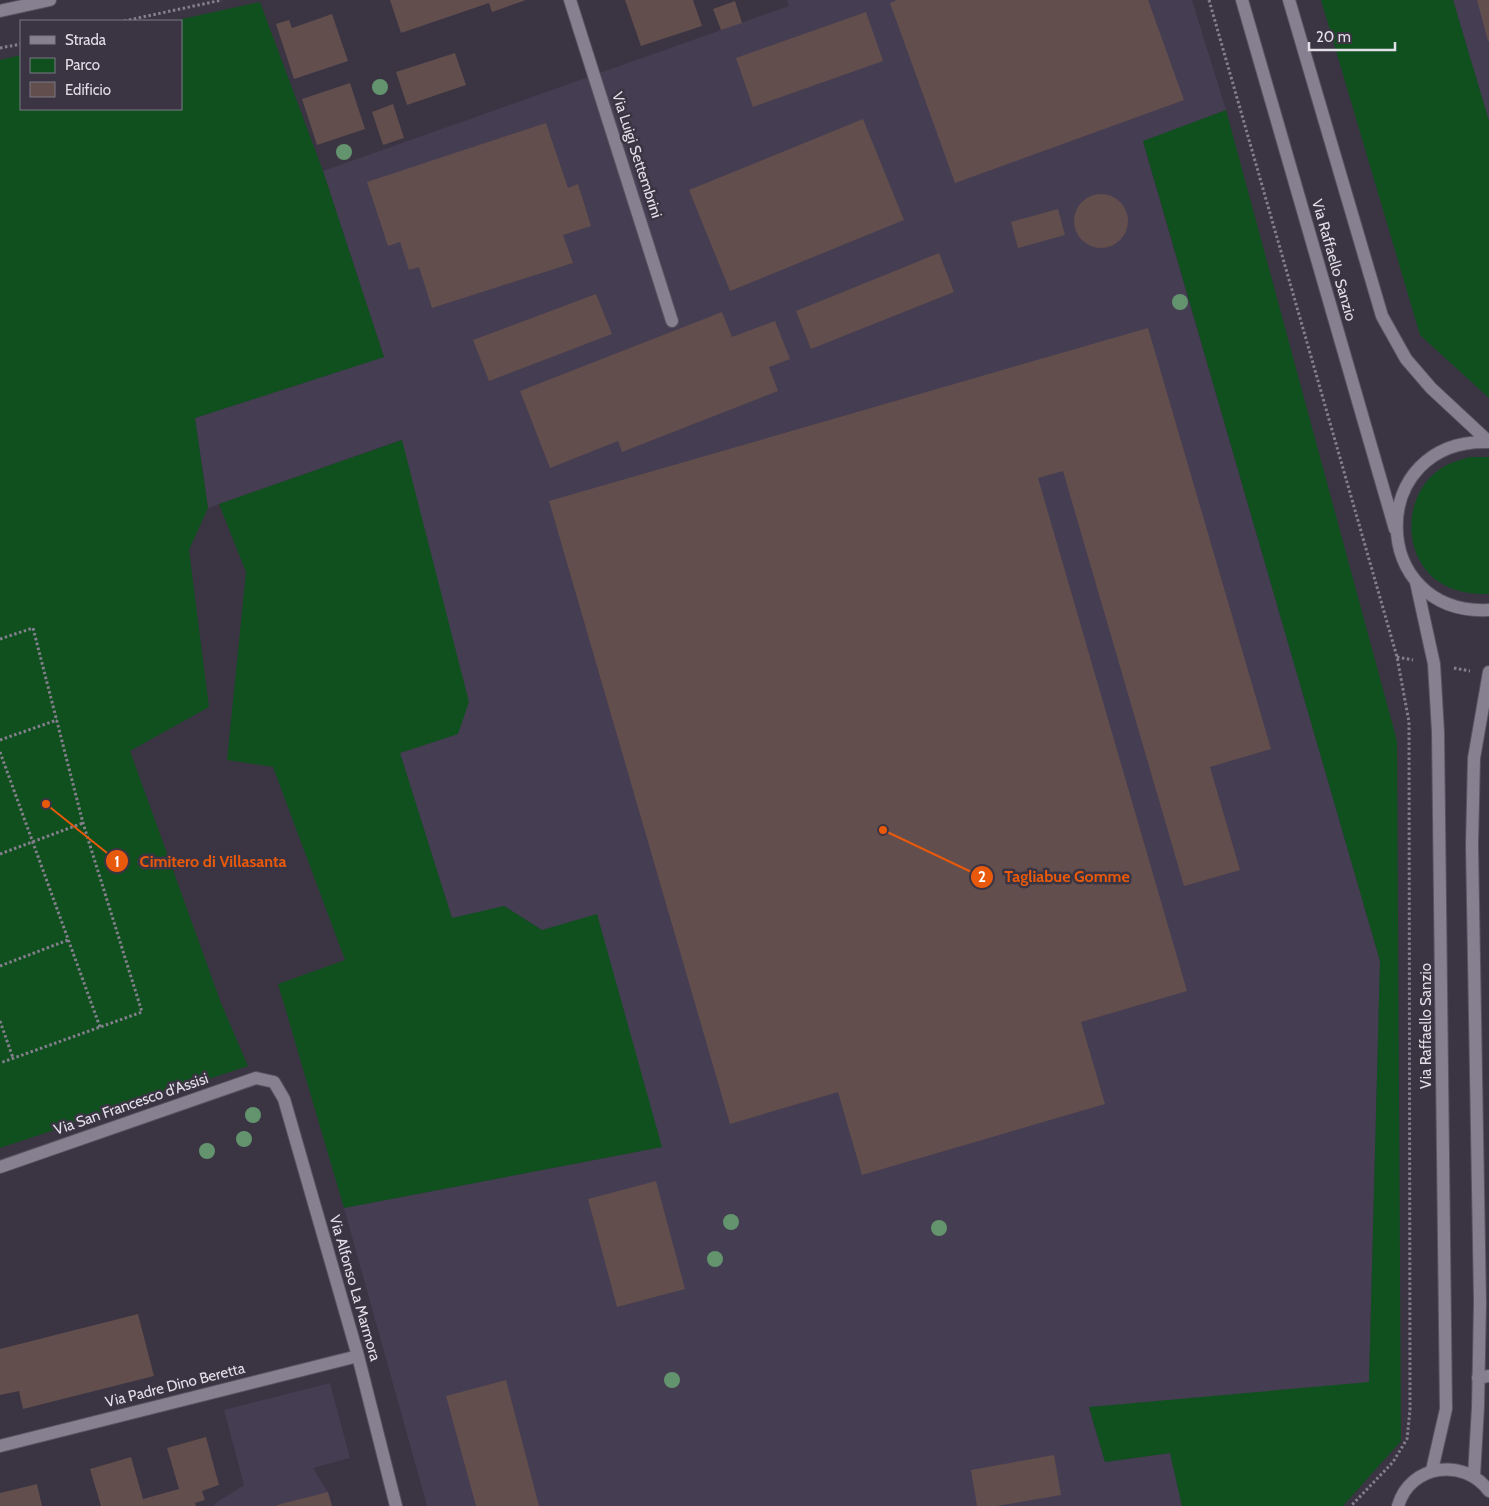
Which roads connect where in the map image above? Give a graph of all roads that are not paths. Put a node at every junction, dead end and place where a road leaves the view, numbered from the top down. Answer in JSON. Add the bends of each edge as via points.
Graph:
{"nodes":[{"id":1,"x":50,"y":0,"type":"edge"},
{"id":2,"x":570,"y":0,"type":"edge"},
{"id":3,"x":1242,"y":0,"type":"edge"},
{"id":4,"x":1289,"y":0,"type":"edge"},
{"id":5,"x":0,"y":11,"type":"edge"},
{"id":6,"x":672,"y":321,"type":"dead end"},
{"id":7,"x":1489,"y":442,"type":"edge"},
{"id":8,"x":1395,"y":529,"type":"junction"},
{"id":9,"x":1416,"y":582,"type":"junction"},
{"id":10,"x":1489,"y":610,"type":"edge"},
{"id":11,"x":1489,"y":672,"type":"edge"},
{"id":12,"x":274,"y":1082,"type":"joint"},
{"id":13,"x":0,"y":1167,"type":"edge"},
{"id":14,"x":358,"y":1356,"type":"junction"},
{"id":15,"x":1484,"y":1377,"type":"edge"},
{"id":16,"x":0,"y":1446,"type":"edge"},
{"id":17,"x":1432,"y":1470,"type":"junction"},
{"id":18,"x":1474,"y":1476,"type":"junction"},
{"id":19,"x":1489,"y":1491,"type":"edge"},
{"id":20,"x":1396,"y":1504,"type":"edge"},
{"id":21,"x":396,"y":1506,"type":"edge"}],
"edges":[{"from":1,"to":5,"type":"street"},
{"from":2,"to":6,"type":"street","name":"Via Luigi Settembrini"},
{"from":3,"to":8,"type":"street","name":"Via Raffaello Sanzio"},
{"from":4,"to":7,"type":"street","name":"Via Raffaello Sanzio","via":[[1382,316],[1406,359],[1431,388]]},
{"from":7,"to":8,"type":"street","via":[[1447,448],[1423,464],[1405,487]]},
{"from":8,"to":9,"type":"street","name":"Via Raffaello Sanzio","via":[[1401,557]]},
{"from":9,"to":10,"type":"street","via":[[1441,602],[1472,610]]},
{"from":9,"to":17,"type":"street","name":"Via Raffaello Sanzio","via":[[1434,664],[1441,844],[1446,1409]]},
{"from":11,"to":15,"type":"street","via":[[1474,758],[1472,844]]},
{"from":12,"to":13,"type":"street","name":"Via San Francesco d'Assisi","via":[[256,1078]]},
{"from":12,"to":14,"type":"street","name":"Via Alfonso La Marmora","via":[[284,1099]]},
{"from":14,"to":16,"type":"street","name":"Via Padre Dino Beretta"},
{"from":14,"to":21,"type":"street","name":"Via Alfonso La Marmora"},
{"from":15,"to":18,"type":"street"},
{"from":17,"to":18,"type":"street","via":[[1461,1470]]},
{"from":17,"to":20,"type":"street","via":[[1416,1478]]},
{"from":18,"to":19,"type":"street"}]}
